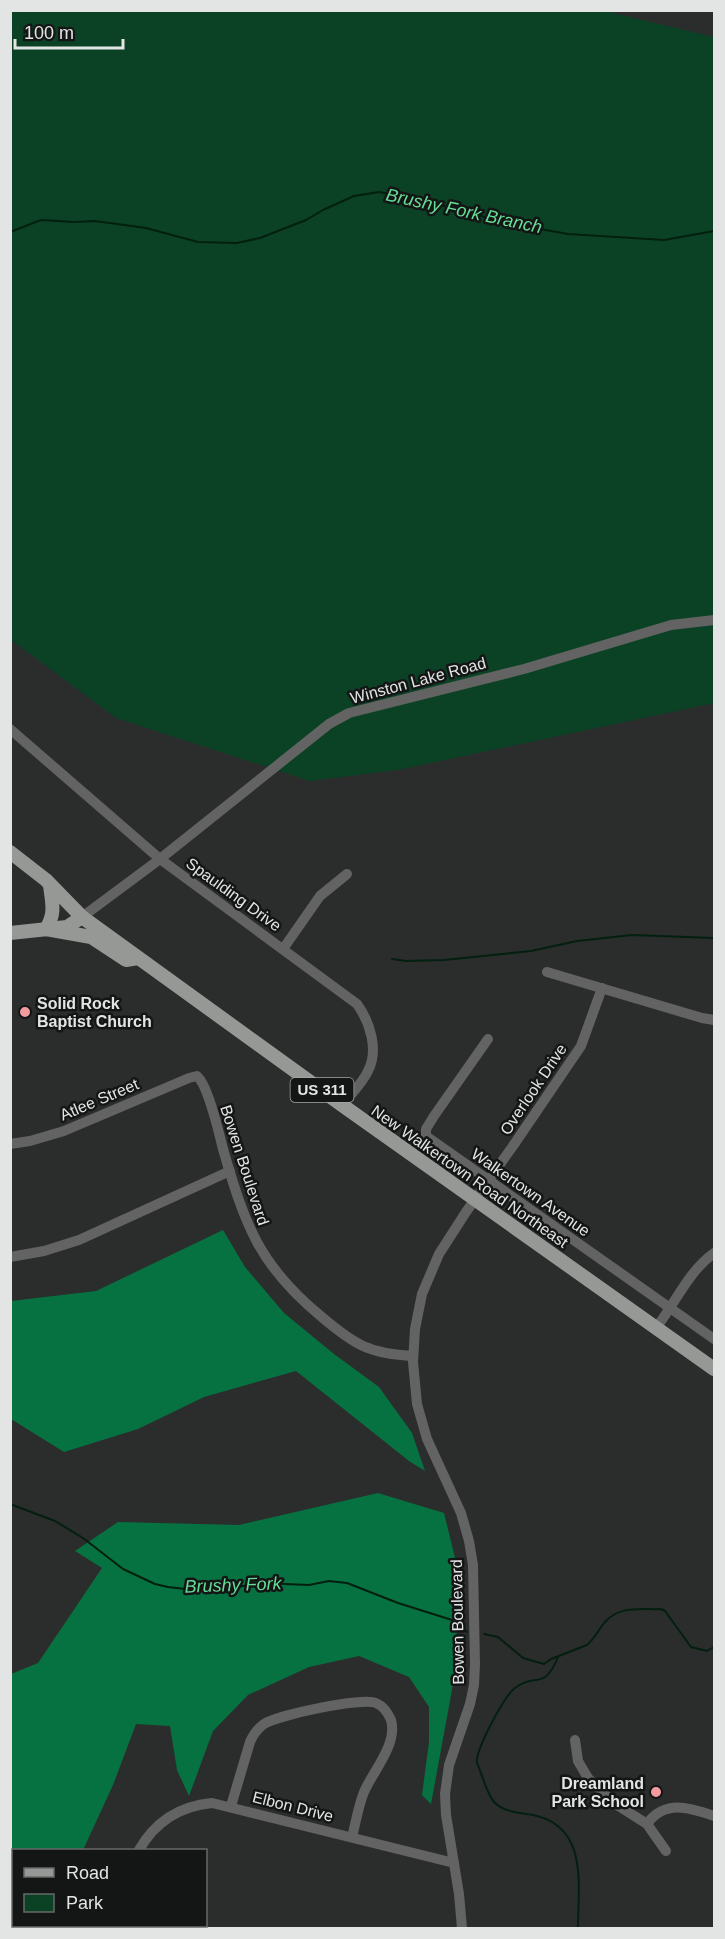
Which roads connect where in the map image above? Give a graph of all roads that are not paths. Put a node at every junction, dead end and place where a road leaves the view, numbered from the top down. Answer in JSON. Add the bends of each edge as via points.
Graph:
{"nodes":[{"id":1,"x":714,"y":620,"type":"edge"},
{"id":2,"x":10,"y":729,"type":"edge"},
{"id":3,"x":10,"y":852,"type":"edge"},
{"id":4,"x":160,"y":859,"type":"junction"},
{"id":5,"x":347,"y":874,"type":"dead end"},
{"id":6,"x":50,"y":885,"type":"junction"},
{"id":7,"x":82,"y":916,"type":"junction"},
{"id":8,"x":46,"y":930,"type":"junction"},
{"id":9,"x":10,"y":933,"type":"edge"},
{"id":10,"x":283,"y":949,"type":"junction"},
{"id":11,"x":140,"y":958,"type":"junction"},
{"id":12,"x":547,"y":972,"type":"dead end"},
{"id":13,"x":602,"y":988,"type":"junction"},
{"id":14,"x":714,"y":1020,"type":"edge"},
{"id":15,"x":488,"y":1039,"type":"dead end"},
{"id":16,"x":197,"y":1077,"type":"joint"},
{"id":17,"x":342,"y":1105,"type":"junction"},
{"id":18,"x":10,"y":1144,"type":"edge"},
{"id":19,"x":230,"y":1171,"type":"junction"},
{"id":20,"x":488,"y":1180,"type":"junction"},
{"id":21,"x":474,"y":1199,"type":"junction"},
{"id":22,"x":714,"y":1253,"type":"edge"},
{"id":23,"x":10,"y":1257,"type":"edge"},
{"id":24,"x":670,"y":1309,"type":"junction"},
{"id":25,"x":657,"y":1328,"type":"junction"},
{"id":26,"x":714,"y":1339,"type":"edge"},
{"id":27,"x":413,"y":1356,"type":"junction"},
{"id":28,"x":714,"y":1369,"type":"edge"},
{"id":29,"x":575,"y":1740,"type":"dead end"},
{"id":30,"x":231,"y":1806,"type":"junction"},
{"id":31,"x":714,"y":1816,"type":"edge"},
{"id":32,"x":647,"y":1824,"type":"junction"},
{"id":33,"x":352,"y":1837,"type":"junction"},
{"id":34,"x":140,"y":1849,"type":"edge"},
{"id":35,"x":666,"y":1851,"type":"dead end"},
{"id":36,"x":454,"y":1863,"type":"junction"},
{"id":37,"x":462,"y":1929,"type":"edge"}],
"edges":[{"from":1,"to":4,"type":"street","name":"Winston Lake Road","via":[[671,625],[524,669],[349,713],[329,724]]},
{"from":2,"to":4,"type":"street","name":"Spaulding Drive"},
{"from":3,"to":6,"type":"main road","name":"New Walkertown Road Northeast","number":"US 311"},
{"from":4,"to":7,"type":"street","name":"Winston Lake Road"},
{"from":4,"to":10,"type":"street","name":"Spaulding Drive"},
{"from":5,"to":10,"type":"street","via":[[320,896]]},
{"from":6,"to":7,"type":"main road","name":"New Walkertown Road Northeast","number":"US 311"},
{"from":6,"to":8,"type":"main road","via":[[53,913]]},
{"from":7,"to":8,"type":"main road","via":[[67,927]]},
{"from":7,"to":11,"type":"main road","name":"New Walkertown Road Northeast","number":"US 311"},
{"from":8,"to":9,"type":"main road"},
{"from":8,"to":11,"type":"main road","via":[[91,938],[126,960]]},
{"from":10,"to":17,"type":"street","name":"Spaulding Drive","via":[[357,1004],[367,1017],[372,1035],[369,1071]]},
{"from":11,"to":17,"type":"main road","name":"New Walkertown Road Northeast","number":"US 311"},
{"from":12,"to":13,"type":"street"},
{"from":13,"to":14,"type":"street"},
{"from":13,"to":20,"type":"street","name":"Overlook Drive","via":[[581,1046]]},
{"from":15,"to":20,"type":"street","name":"Walkertown Avenue","via":[[425,1133]]},
{"from":16,"to":18,"type":"street","name":"Atlee Street","via":[[64,1131]]},
{"from":16,"to":19,"type":"street","name":"Bowen Boulevard","via":[[208,1099]]},
{"from":17,"to":21,"type":"main road","name":"New Walkertown Road Northeast","number":"US 311"},
{"from":19,"to":23,"type":"street","via":[[79,1240]]},
{"from":19,"to":27,"type":"street","name":"Bowen Boulevard","via":[[258,1245],[289,1287],[356,1344],[381,1353]]},
{"from":20,"to":21,"type":"street","name":"Overlook Drive"},
{"from":20,"to":24,"type":"street","name":"Walkertown Avenue"},
{"from":21,"to":25,"type":"main road","name":"New Walkertown Road Northeast","number":"US 311"},
{"from":21,"to":27,"type":"street","name":"Bowen Boulevard","via":[[428,1278],[418,1309]]},
{"from":22,"to":24,"type":"street","via":[[688,1278]]},
{"from":24,"to":25,"type":"street"},
{"from":24,"to":26,"type":"street","name":"Walkertown Avenue"},
{"from":25,"to":28,"type":"main road","name":"New Walkertown Road Northeast","number":"US 311"},
{"from":27,"to":36,"type":"street","name":"Bowen Boulevard","via":[[423,1427],[461,1513],[472,1565],[474,1685],[449,1765],[445,1794]]},
{"from":29,"to":32,"type":"street","via":[[578,1761],[588,1778],[614,1803]]},
{"from":30,"to":33,"type":"street","name":"Elbon Drive"},
{"from":30,"to":33,"type":"street","via":[[250,1742],[264,1724],[327,1707],[363,1701],[376,1703],[388,1714],[392,1733],[364,1793]]},
{"from":30,"to":34,"type":"street","name":"Elbon Drive","via":[[212,1803],[183,1809],[154,1830]]},
{"from":31,"to":32,"type":"street","via":[[671,1808],[655,1814]]},
{"from":32,"to":35,"type":"street"},
{"from":33,"to":36,"type":"street","name":"Elbon Drive"},
{"from":36,"to":37,"type":"street","name":"Bowen Boulevard"}]}
